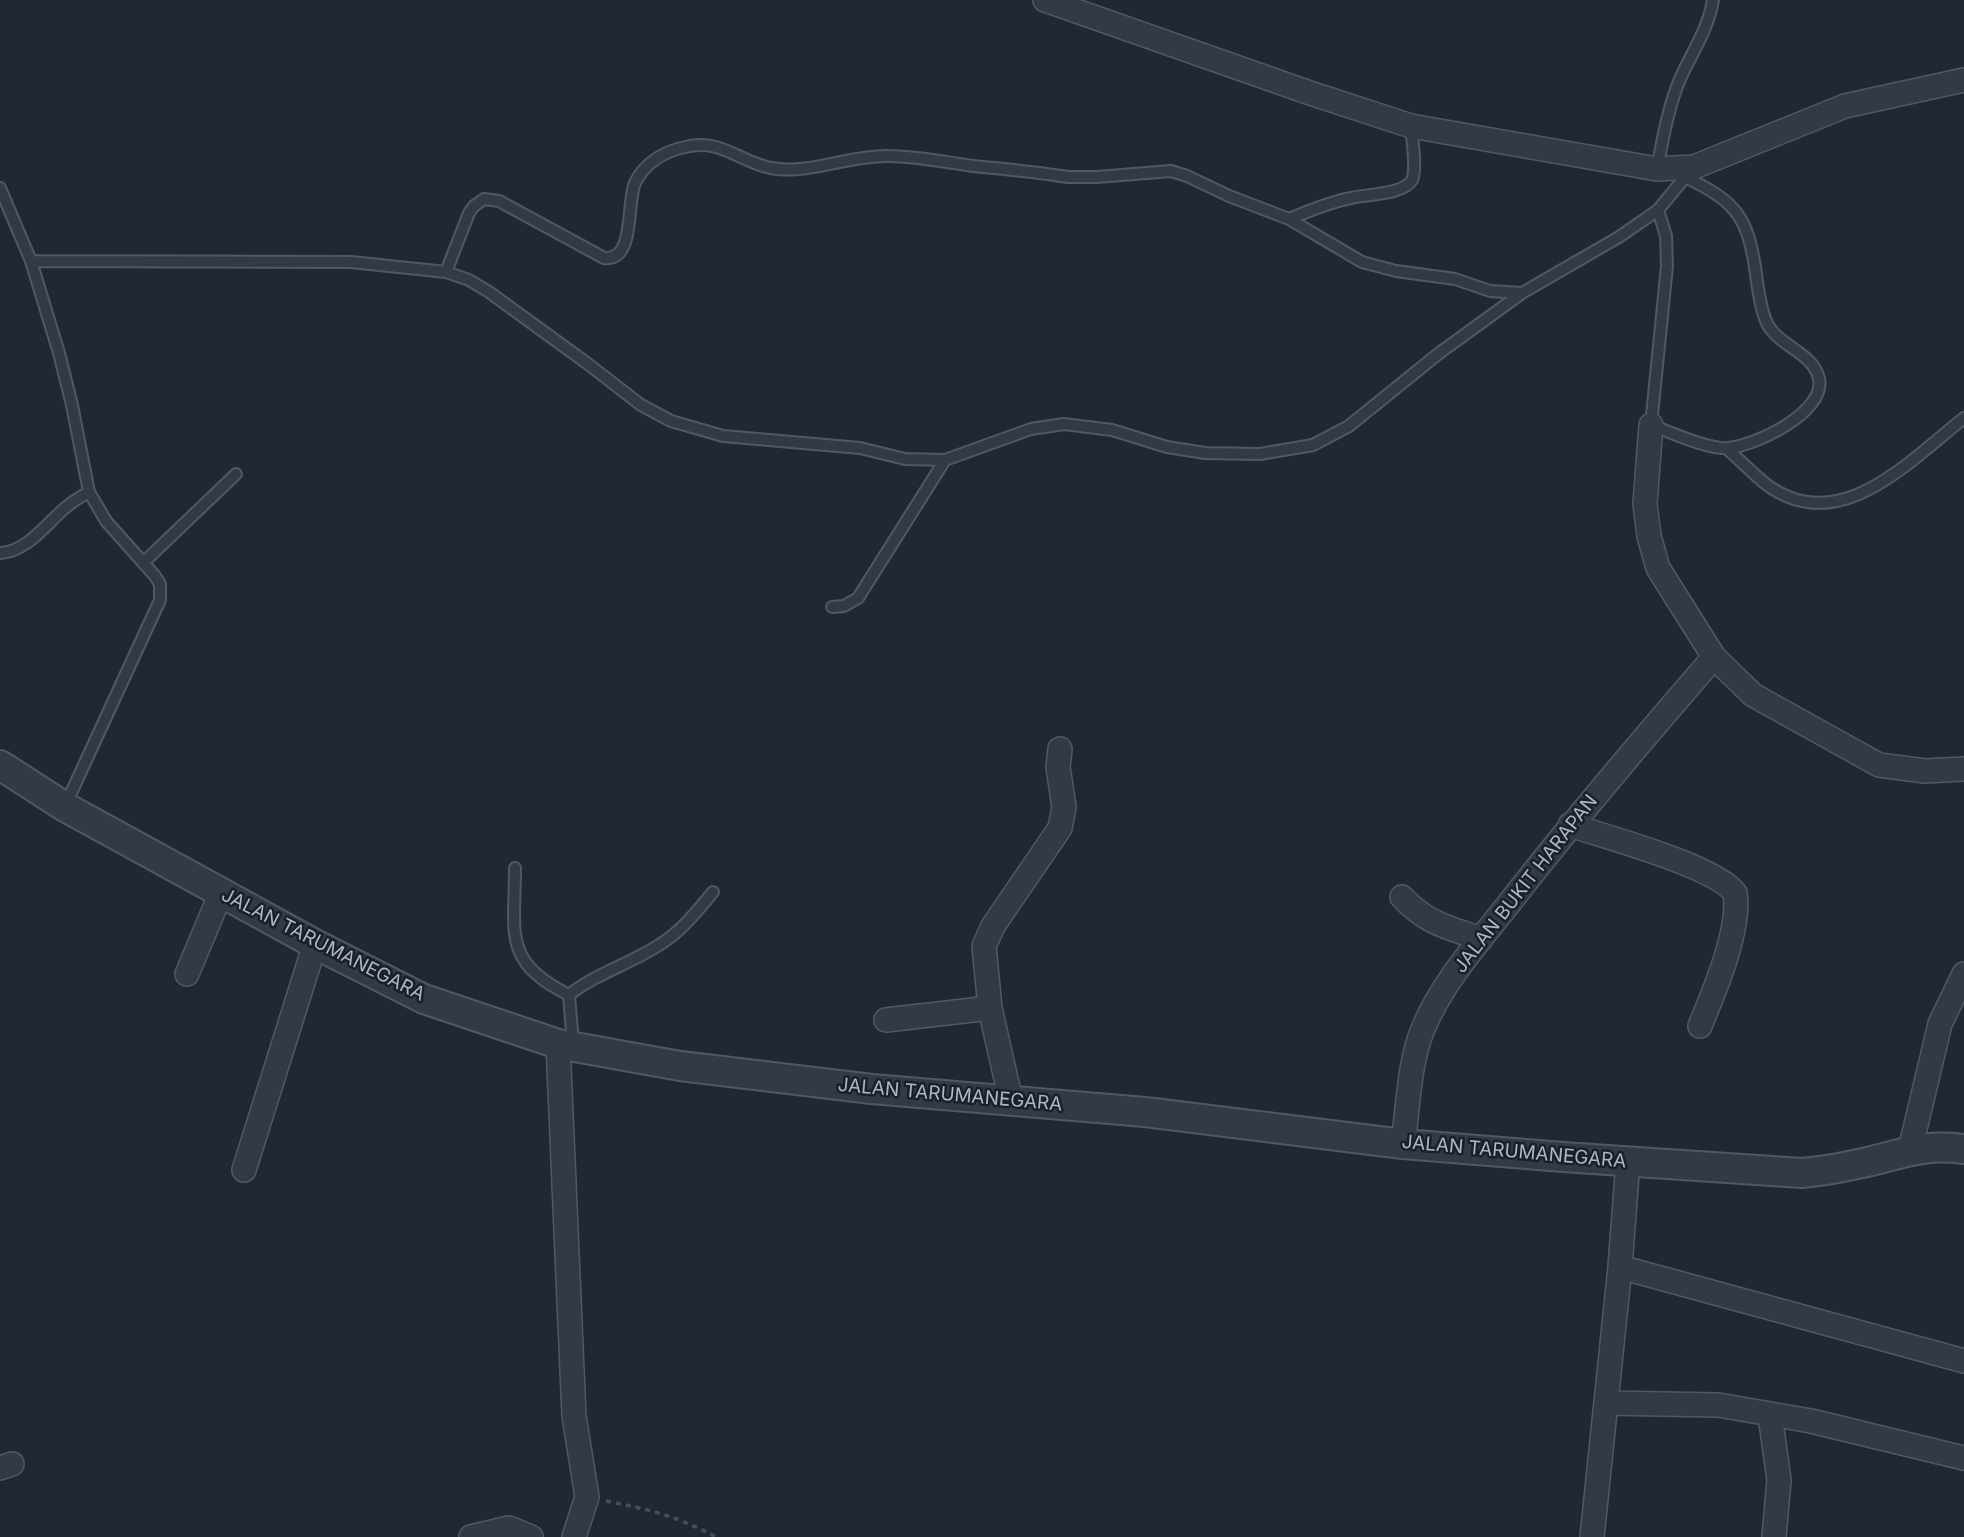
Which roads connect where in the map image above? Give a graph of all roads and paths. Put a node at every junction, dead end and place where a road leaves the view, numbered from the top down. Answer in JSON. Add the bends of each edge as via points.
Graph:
{"nodes":[{"id":1,"x":1045,"y":0,"type":"edge"},
{"id":2,"x":1713,"y":0,"type":"edge"},
{"id":3,"x":1964,"y":80,"type":"edge"},
{"id":4,"x":1411,"y":126,"type":"junction"},
{"id":5,"x":1657,"y":169,"type":"junction"},
{"id":6,"x":1689,"y":172,"type":"junction"},
{"id":7,"x":0,"y":188,"type":"edge"},
{"id":8,"x":1658,"y":210,"type":"junction"},
{"id":9,"x":1289,"y":219,"type":"junction"},
{"id":10,"x":31,"y":261,"type":"junction"},
{"id":11,"x":446,"y":272,"type":"junction"},
{"id":12,"x":1522,"y":293,"type":"junction"},
{"id":13,"x":1964,"y":418,"type":"edge"},
{"id":14,"x":1651,"y":425,"type":"junction"},
{"id":15,"x":1727,"y":449,"type":"junction"},
{"id":16,"x":945,"y":460,"type":"junction"},
{"id":17,"x":236,"y":474,"type":"dead end"},
{"id":18,"x":89,"y":492,"type":"junction"},
{"id":19,"x":0,"y":553,"type":"edge"},
{"id":20,"x":143,"y":563,"type":"junction"},
{"id":21,"x":832,"y":607,"type":"dead end"},
{"id":22,"x":1714,"y":657,"type":"junction"},
{"id":23,"x":1059,"y":749,"type":"dead end"},
{"id":24,"x":0,"y":765,"type":"edge"},
{"id":25,"x":1964,"y":769,"type":"edge"},
{"id":26,"x":65,"y":807,"type":"junction"},
{"id":27,"x":1570,"y":825,"type":"junction"},
{"id":28,"x":515,"y":868,"type":"dead end"},
{"id":29,"x":713,"y":891,"type":"dead end"},
{"id":30,"x":221,"y":893,"type":"junction"},
{"id":31,"x":1402,"y":897,"type":"dead end"},
{"id":32,"x":1481,"y":939,"type":"junction"},
{"id":33,"x":315,"y":944,"type":"junction"},
{"id":34,"x":187,"y":974,"type":"dead end"},
{"id":35,"x":1964,"y":974,"type":"edge"},
{"id":36,"x":569,"y":995,"type":"junction"},
{"id":37,"x":990,"y":1008,"type":"junction"},
{"id":38,"x":886,"y":1020,"type":"dead end"},
{"id":39,"x":1700,"y":1026,"type":"dead end"},
{"id":40,"x":566,"y":1045,"type":"junction"},
{"id":41,"x":1011,"y":1101,"type":"junction"},
{"id":42,"x":1403,"y":1144,"type":"junction"},
{"id":43,"x":1964,"y":1149,"type":"edge"},
{"id":44,"x":1910,"y":1150,"type":"junction"},
{"id":45,"x":1628,"y":1161,"type":"junction"},
{"id":46,"x":244,"y":1170,"type":"dead end"},
{"id":47,"x":1620,"y":1267,"type":"junction"},
{"id":48,"x":1964,"y":1361,"type":"edge"},
{"id":49,"x":1606,"y":1403,"type":"junction"},
{"id":50,"x":1770,"y":1415,"type":"junction"},
{"id":51,"x":1964,"y":1458,"type":"edge"},
{"id":52,"x":586,"y":1497,"type":"junction"},
{"id":53,"x":471,"y":1537,"type":"edge"},
{"id":54,"x":531,"y":1537,"type":"edge"},
{"id":55,"x":574,"y":1537,"type":"edge"},
{"id":56,"x":716,"y":1537,"type":"edge"},
{"id":57,"x":1592,"y":1537,"type":"edge"},
{"id":58,"x":1774,"y":1537,"type":"edge"}],
"edges":[{"from":1,"to":4,"type":"street"},
{"from":2,"to":5,"type":"lane","via":[[1708,26],[1672,101]]},
{"from":3,"to":6,"type":"street","via":[[1845,106]]},
{"from":4,"to":5,"type":"street"},
{"from":4,"to":9,"type":"lane","via":[[1414,176],[1408,184]]},
{"from":5,"to":6,"type":"street"},
{"from":6,"to":8,"type":"lane"},
{"from":6,"to":15,"type":"lane","via":[[1738,213],[1749,237],[1767,323],[1777,337],[1811,363],[1819,380],[1818,396],[1805,413],[1761,438]]},
{"from":7,"to":10,"type":"lane"},
{"from":8,"to":12,"type":"lane"},
{"from":8,"to":14,"type":"lane","via":[[1666,236],[1667,266]]},
{"from":9,"to":11,"type":"lane","via":[[1171,171],[1068,177],[886,156],[817,167],[771,168],[706,144],[665,153],[643,171],[632,190],[626,240],[612,258],[604,258],[495,199],[484,199],[469,213]]},
{"from":9,"to":12,"type":"lane","via":[[1379,268],[1437,275],[1490,291]]},
{"from":10,"to":11,"type":"lane","via":[[351,262]]},
{"from":10,"to":18,"type":"lane","via":[[72,405]]},
{"from":11,"to":16,"type":"lane","via":[[489,292],[641,405],[671,421],[723,436]]},
{"from":12,"to":16,"type":"lane","via":[[1349,426],[1313,445],[1260,454],[1205,453],[1112,430],[1064,424],[1031,429]]},
{"from":13,"to":15,"type":"lane","via":[[1862,494],[1833,503],[1801,501],[1784,494]]},
{"from":14,"to":15,"type":"lane"},
{"from":14,"to":22,"type":"street","via":[[1644,504],[1652,546],[1658,568]]},
{"from":16,"to":21,"type":"lane","via":[[858,598]]},
{"from":17,"to":20,"type":"lane"},
{"from":18,"to":19,"type":"lane","via":[[33,538]]},
{"from":18,"to":20,"type":"lane","via":[[106,521]]},
{"from":20,"to":26,"type":"lane","via":[[160,584],[160,600]]},
{"from":22,"to":25,"type":"street","via":[[1754,695],[1879,765],[1926,771]]},
{"from":22,"to":27,"type":"street","name":"JALAN BUKIT HARAPAN"},
{"from":23,"to":37,"type":"street","via":[[1064,807],[1060,828],[985,941]]},
{"from":24,"to":26,"type":"street","name":"JALAN TARUMANEGARA"},
{"from":26,"to":30,"type":"street","name":"JALAN TARUMANEGARA"},
{"from":27,"to":32,"type":"street","name":"JALAN BUKIT HARAPAN"},
{"from":27,"to":39,"type":"street","via":[[1705,871],[1733,890],[1737,897],[1731,937]]},
{"from":28,"to":36,"type":"lane","via":[[514,936],[520,956],[541,980]]},
{"from":29,"to":36,"type":"lane","via":[[663,943],[596,976]]},
{"from":30,"to":33,"type":"street","name":"JALAN TARUMANEGARA"},
{"from":30,"to":34,"type":"street"},
{"from":31,"to":32,"type":"street","via":[[1429,921]]},
{"from":32,"to":42,"type":"street","name":"JALAN BUKIT HARAPAN","via":[[1434,1005],[1422,1031]]},
{"from":33,"to":40,"type":"street","name":"JALAN TARUMANEGARA","via":[[424,999]]},
{"from":33,"to":46,"type":"street"},
{"from":35,"to":44,"type":"street","via":[[1940,1024]]},
{"from":36,"to":40,"type":"lane"},
{"from":37,"to":38,"type":"street"},
{"from":37,"to":41,"type":"street"},
{"from":40,"to":41,"type":"street","name":"JALAN TARUMANEGARA","via":[[793,1081]]},
{"from":40,"to":52,"type":"street","via":[[574,1416]]},
{"from":41,"to":42,"type":"street","name":"JALAN TARUMANEGARA","via":[[1145,1112]]},
{"from":42,"to":45,"type":"street","name":"JALAN TARUMANEGARA"},
{"from":43,"to":44,"type":"street","name":"JALAN TARUMANEGARA"},
{"from":44,"to":45,"type":"street","name":"JALAN TARUMANEGARA","via":[[1802,1173]]},
{"from":45,"to":47,"type":"street"},
{"from":47,"to":48,"type":"street"},
{"from":47,"to":49,"type":"street"},
{"from":49,"to":50,"type":"street","via":[[1718,1405]]},
{"from":49,"to":57,"type":"street"},
{"from":50,"to":51,"type":"street"},
{"from":50,"to":58,"type":"street","via":[[1779,1480]]},
{"from":52,"to":55,"type":"street"},
{"from":52,"to":56,"type":"path","via":[[684,1520]]},
{"from":53,"to":54,"type":"street","via":[[509,1528]]}]}
